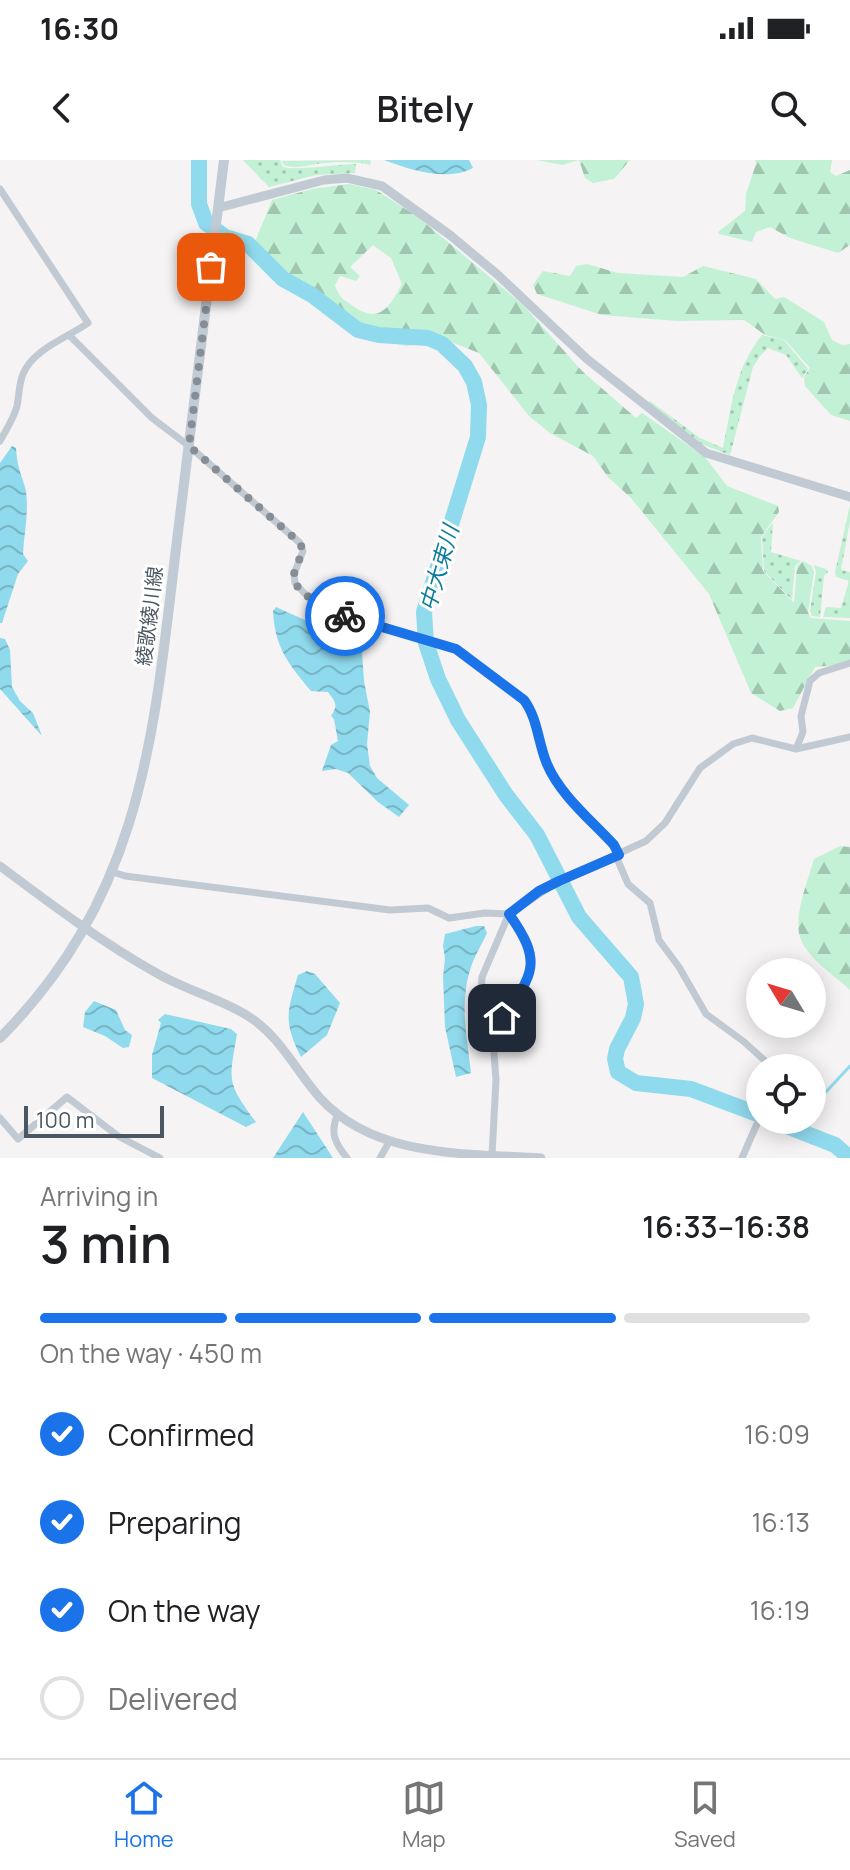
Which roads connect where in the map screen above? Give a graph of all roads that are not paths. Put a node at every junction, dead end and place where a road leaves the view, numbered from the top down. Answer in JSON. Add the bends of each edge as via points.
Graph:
{"nodes":[{"id":1,"x":224,"y":160,"type":"edge"},
{"id":2,"x":0,"y":189,"type":"edge"},
{"id":3,"x":218,"y":208,"type":"junction"},
{"id":4,"x":70,"y":336,"type":"junction"},
{"id":5,"x":0,"y":441,"type":"edge"},
{"id":6,"x":189,"y":446,"type":"junction"},
{"id":7,"x":850,"y":497,"type":"edge"},
{"id":8,"x":850,"y":663,"type":"edge"},
{"id":9,"x":850,"y":737,"type":"edge"},
{"id":10,"x":796,"y":749,"type":"junction"},
{"id":11,"x":618,"y":856,"type":"junction"},
{"id":12,"x":0,"y":866,"type":"edge"},
{"id":13,"x":113,"y":872,"type":"junction"},
{"id":14,"x":509,"y":914,"type":"junction"},
{"id":15,"x":85,"y":928,"type":"junction"},
{"id":16,"x":0,"y":1038,"type":"edge"},
{"id":17,"x":493,"y":1040,"type":"junction"},
{"id":18,"x":757,"y":1054,"type":"edge"},
{"id":19,"x":337,"y":1116,"type":"junction"},
{"id":20,"x":0,"y":1118,"type":"edge"},
{"id":21,"x":753,"y":1134,"type":"edge"},
{"id":22,"x":388,"y":1144,"type":"junction"},
{"id":23,"x":492,"y":1155,"type":"junction"},
{"id":24,"x":160,"y":1158,"type":"edge"},
{"id":25,"x":347,"y":1158,"type":"edge"},
{"id":26,"x":380,"y":1158,"type":"edge"},
{"id":27,"x":541,"y":1158,"type":"edge"},
{"id":28,"x":742,"y":1158,"type":"edge"}],
"edges":[{"from":1,"to":3,"type":"main road","name":"綾歌綾川線"},
{"from":2,"to":4,"type":"street","via":[[88,323]]},
{"from":3,"to":6,"type":"main road","name":"綾歌綾川線"},
{"from":3,"to":7,"type":"street","via":[[324,180],[347,178],[382,186],[474,255],[587,359],[698,448]]},
{"from":4,"to":5,"type":"street","via":[[54,343],[23,373],[16,410]]},
{"from":4,"to":6,"type":"street","via":[[152,418]]},
{"from":6,"to":11,"type":"street","via":[[300,543],[303,551],[294,574],[305,594],[352,619],[456,649],[524,700],[558,784]]},
{"from":6,"to":13,"type":"main road","name":"綾歌綾川線","via":[[149,753]]},
{"from":8,"to":10,"type":"street","via":[[810,681]]},
{"from":9,"to":10,"type":"street"},
{"from":10,"to":11,"type":"street","via":[[752,738],[733,744],[700,768],[665,823]]},
{"from":11,"to":14,"type":"street","via":[[539,891]]},
{"from":11,"to":18,"type":"street","via":[[628,884],[650,903],[659,940],[706,1014]]},
{"from":12,"to":15,"type":"street"},
{"from":13,"to":14,"type":"street","via":[[390,910],[428,908],[449,918]]},
{"from":13,"to":15,"type":"main road","name":"綾歌綾川線"},
{"from":14,"to":17,"type":"street","via":[[482,977],[482,1013]]},
{"from":14,"to":17,"type":"street","via":[[531,953],[530,974]]},
{"from":15,"to":16,"type":"main road","name":"綾歌綾川線"},
{"from":15,"to":19,"type":"street","via":[[164,977],[259,1024]]},
{"from":17,"to":23,"type":"street"},
{"from":19,"to":22,"type":"street"},
{"from":19,"to":25,"type":"street","via":[[334,1138]]},
{"from":20,"to":24,"type":"street","via":[[18,1139],[67,1097],[118,1136]]},
{"from":21,"to":28,"type":"street"},
{"from":22,"to":23,"type":"street"},
{"from":22,"to":26,"type":"street"},
{"from":23,"to":27,"type":"street"}]}
